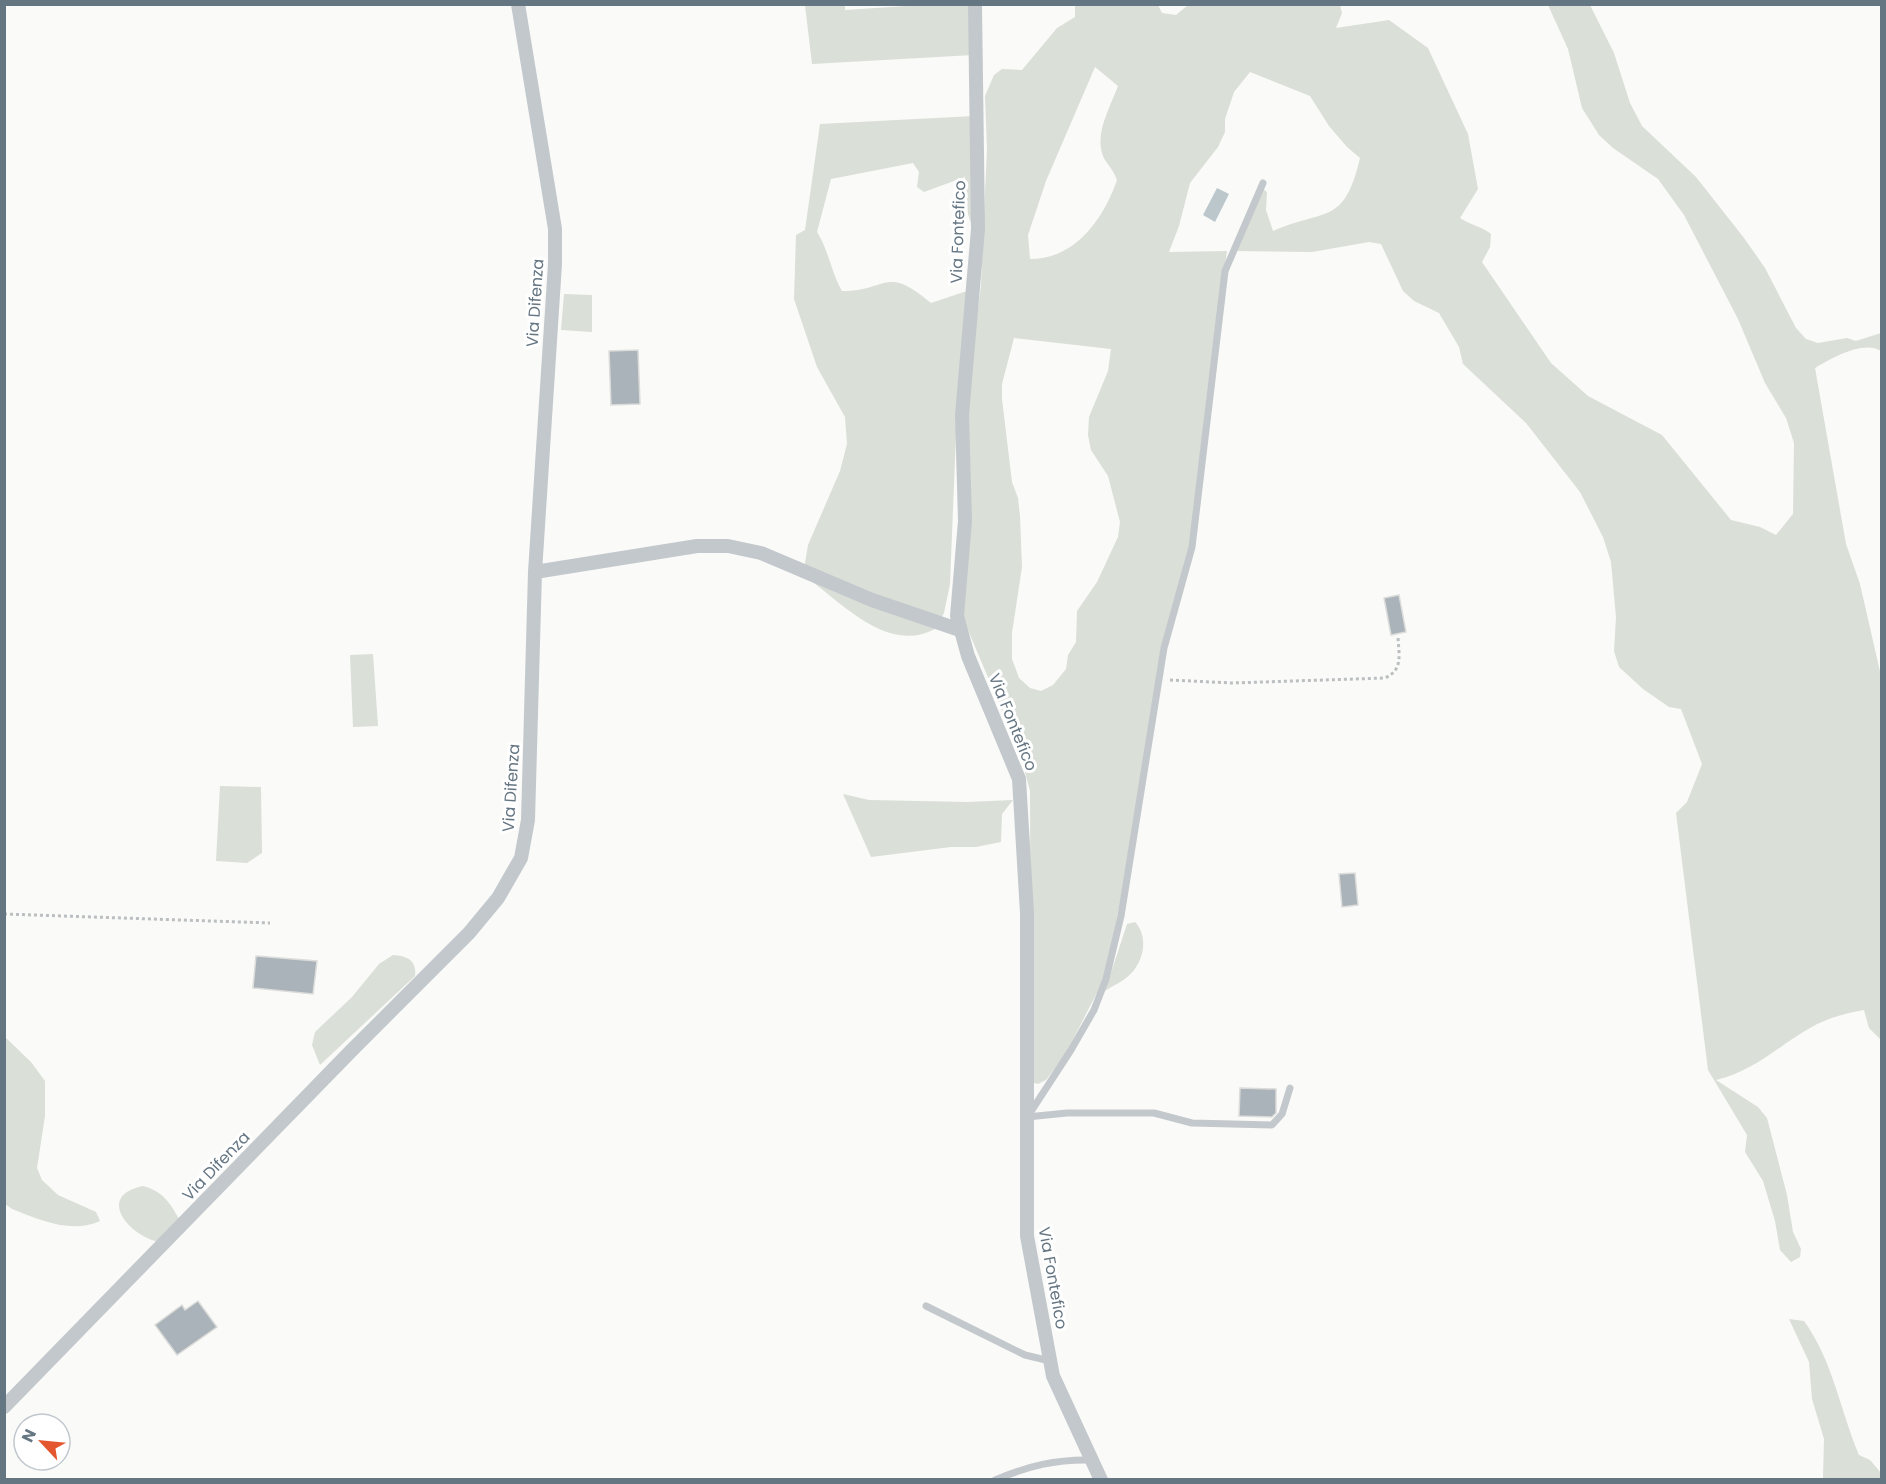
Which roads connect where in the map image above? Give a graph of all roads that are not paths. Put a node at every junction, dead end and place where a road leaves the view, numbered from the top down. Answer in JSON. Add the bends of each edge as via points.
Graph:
{"nodes":[{"id":1,"x":518,"y":4,"type":"edge"},
{"id":2,"x":975,"y":4,"type":"edge"},
{"id":3,"x":1263,"y":183,"type":"dead end"},
{"id":4,"x":535,"y":572,"type":"junction"},
{"id":5,"x":960,"y":630,"type":"junction"},
{"id":6,"x":1290,"y":1088,"type":"dead end"},
{"id":7,"x":1027,"y":1117,"type":"junction"},
{"id":8,"x":926,"y":1306,"type":"dead end"},
{"id":9,"x":1050,"y":1361,"type":"junction"},
{"id":10,"x":4,"y":1407,"type":"edge"},
{"id":11,"x":1092,"y":1460,"type":"junction"},
{"id":12,"x":994,"y":1479,"type":"edge"},
{"id":13,"x":1101,"y":1479,"type":"edge"}],
"edges":[{"from":1,"to":4,"type":"street","name":"Via Difenza","via":[[555,229]]},
{"from":2,"to":5,"type":"street","name":"Via Fontefico","via":[[978,229],[962,415],[965,521],[957,616]]},
{"from":3,"to":7,"type":"lane","via":[[1225,271],[1192,547],[1164,648],[1123,905],[1106,979],[1094,1010]]},
{"from":4,"to":5,"type":"street","via":[[697,546],[728,546],[761,553],[872,600]]},
{"from":4,"to":10,"type":"street","name":"Via Difenza","via":[[528,820],[521,858],[498,898],[469,933]]},
{"from":5,"to":7,"type":"street","name":"Via Fontefico","via":[[1019,779],[1027,913]]},
{"from":6,"to":7,"type":"lane","via":[[1282,1114],[1272,1125],[1192,1122],[1154,1113]]},
{"from":7,"to":9,"type":"street","name":"Via Fontefico","via":[[1026,1236]]},
{"from":8,"to":9,"type":"lane","via":[[1025,1355]]},
{"from":9,"to":11,"type":"street","name":"Via Fontefico","via":[[1053,1376]]},
{"from":11,"to":12,"type":"lane","via":[[1064,1459],[1029,1465]]},
{"from":11,"to":13,"type":"street","name":"Via Fontefico"}]}
